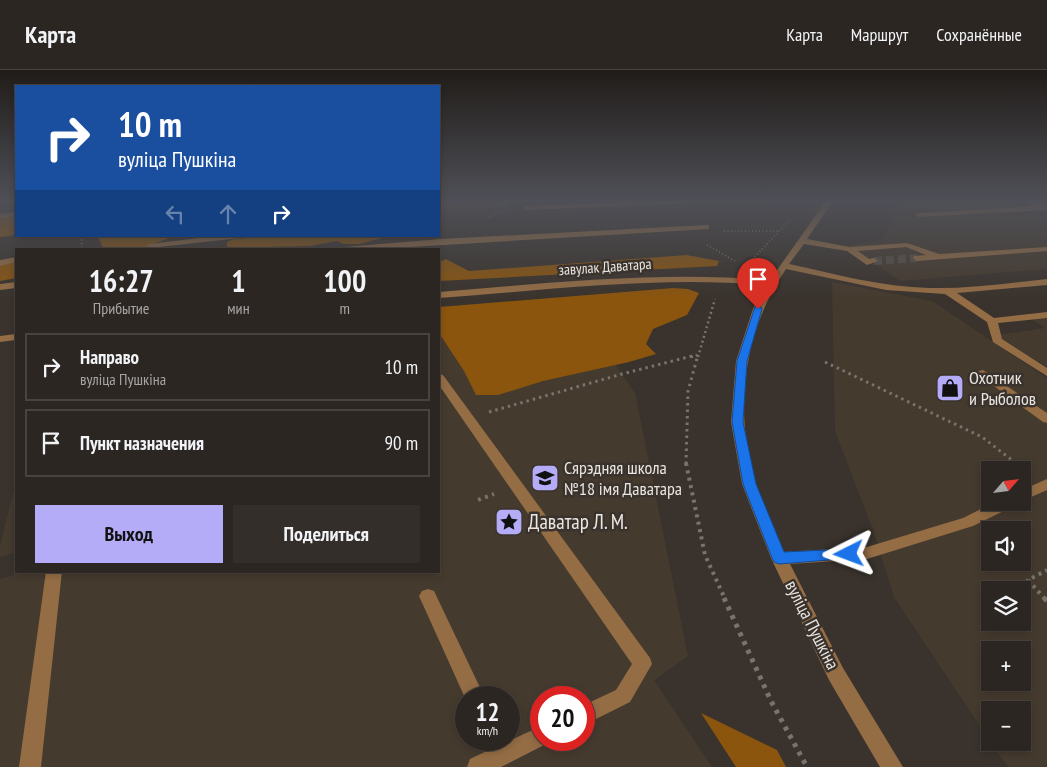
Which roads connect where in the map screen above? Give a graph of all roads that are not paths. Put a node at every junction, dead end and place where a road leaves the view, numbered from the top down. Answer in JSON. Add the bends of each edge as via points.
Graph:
{"nodes":[{"id":1,"x":572,"y":234,"type":"edge"},
{"id":2,"x":808,"y":234,"type":"edge"},
{"id":3,"x":231,"y":237,"type":"edge"},
{"id":4,"x":803,"y":241,"type":"junction"},
{"id":5,"x":404,"y":243,"type":"edge"},
{"id":6,"x":150,"y":246,"type":"dead end"},
{"id":7,"x":355,"y":248,"type":"edge"},
{"id":8,"x":850,"y":249,"type":"junction"},
{"id":9,"x":1047,"y":249,"type":"edge"},
{"id":10,"x":937,"y":256,"type":"junction"},
{"id":11,"x":917,"y":258,"type":"tunnel mouth"},
{"id":12,"x":15,"y":260,"type":"edge"},
{"id":13,"x":874,"y":261,"type":"tunnel mouth"},
{"id":14,"x":0,"y":263,"type":"edge"},
{"id":15,"x":785,"y":266,"type":"junction"},
{"id":16,"x":1047,"y":282,"type":"edge"},
{"id":17,"x":772,"y":283,"type":"junction"},
{"id":18,"x":15,"y":285,"type":"edge"},
{"id":19,"x":0,"y":287,"type":"edge"},
{"id":20,"x":947,"y":291,"type":"junction"},
{"id":21,"x":440,"y":295,"type":"edge"},
{"id":22,"x":1047,"y":315,"type":"edge"},
{"id":23,"x":992,"y":321,"type":"junction"},
{"id":24,"x":15,"y":337,"type":"edge"},
{"id":25,"x":0,"y":339,"type":"edge"},
{"id":26,"x":983,"y":373,"type":"dead end"},
{"id":27,"x":1047,"y":373,"type":"edge"},
{"id":28,"x":440,"y":378,"type":"edge"},
{"id":29,"x":1047,"y":419,"type":"edge"},
{"id":30,"x":1045,"y":485,"type":"edge"},
{"id":31,"x":1031,"y":492,"type":"edge"},
{"id":32,"x":991,"y":511,"type":"edge"},
{"id":33,"x":779,"y":558,"type":"junction"},
{"id":34,"x":54,"y":573,"type":"edge"},
{"id":35,"x":428,"y":596,"type":"dead end"},
{"id":36,"x":470,"y":686,"type":"edge"},
{"id":37,"x":595,"y":710,"type":"edge"},
{"id":38,"x":496,"y":751,"type":"edge"},
{"id":39,"x":30,"y":767,"type":"edge"},
{"id":40,"x":478,"y":767,"type":"edge"},
{"id":41,"x":892,"y":767,"type":"edge"}],
"edges":[{"from":1,"to":5,"type":"street"},
{"from":2,"to":4,"type":"street","name":"вуліца Пушкіна"},
{"from":3,"to":6,"type":"street"},
{"from":4,"to":8,"type":"street"},
{"from":4,"to":15,"type":"street","name":"вуліца Пушкіна"},
{"from":5,"to":7,"type":"street"},
{"from":8,"to":10,"type":"street","via":[[907,245]]},
{"from":8,"to":13,"type":"street","via":[[867,262]]},
{"from":9,"to":10,"type":"street"},
{"from":10,"to":11,"type":"street"},
{"from":12,"to":14,"type":"street"},
{"from":15,"to":17,"type":"street","name":"вуліца Пушкіна"},
{"from":15,"to":20,"type":"street","via":[[911,290]]},
{"from":16,"to":20,"type":"street"},
{"from":17,"to":21,"type":"street","name":"завулак Даватара","via":[[680,277]]},
{"from":17,"to":33,"type":"street","name":"вуліца Пушкіна","via":[[758,309],[742,361],[737,422],[749,484]]},
{"from":18,"to":19,"type":"street"},
{"from":20,"to":23,"type":"street"},
{"from":22,"to":23,"type":"street"},
{"from":23,"to":27,"type":"street","via":[[997,340]]},
{"from":24,"to":25,"type":"street"},
{"from":26,"to":29,"type":"street"},
{"from":28,"to":37,"type":"street","via":[[643,664],[623,696]]},
{"from":30,"to":31,"type":"street"},
{"from":32,"to":33,"type":"street","via":[[968,522],[867,553]]},
{"from":33,"to":41,"type":"street","name":"вуліца Пушкіна","via":[[836,674]]},
{"from":34,"to":39,"type":"street"},
{"from":35,"to":36,"type":"street"},
{"from":38,"to":40,"type":"street"}]}
